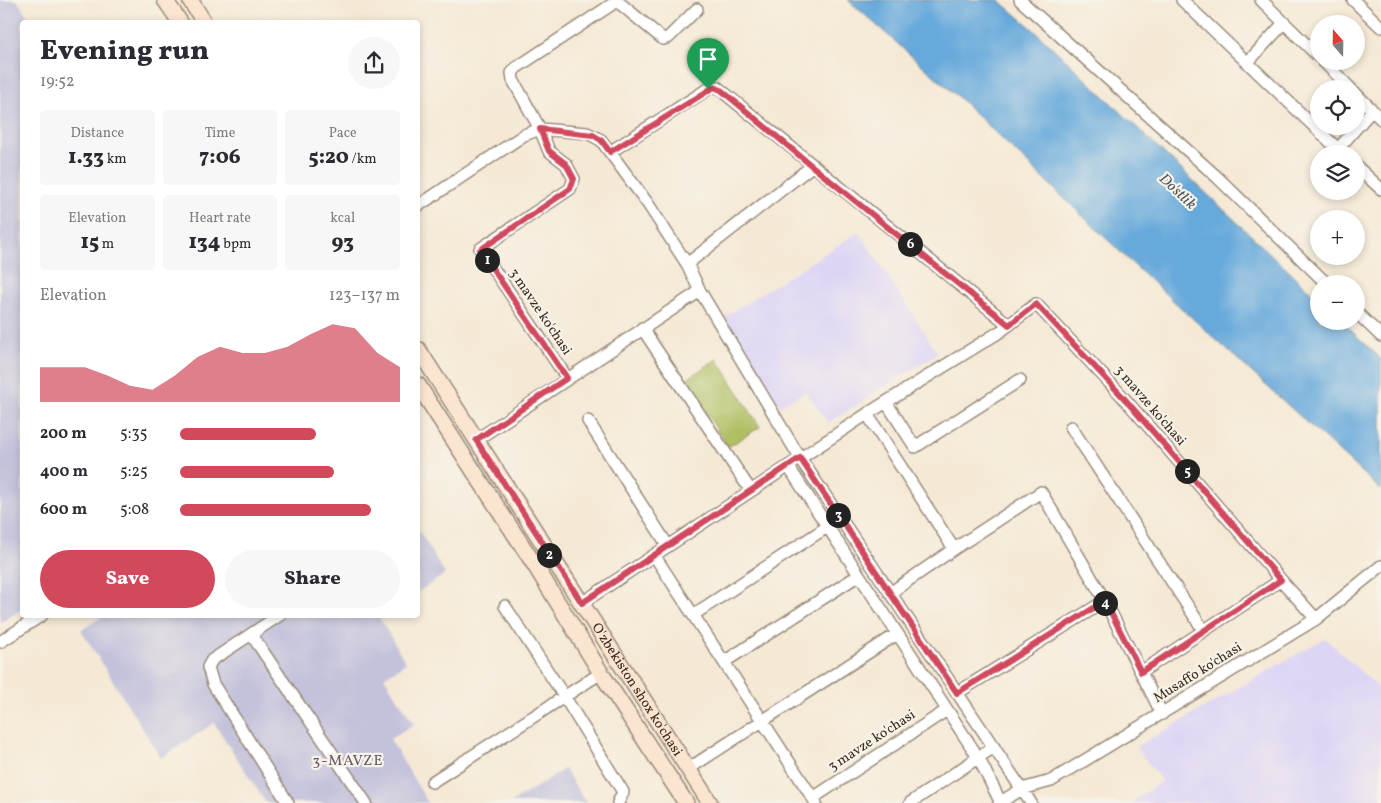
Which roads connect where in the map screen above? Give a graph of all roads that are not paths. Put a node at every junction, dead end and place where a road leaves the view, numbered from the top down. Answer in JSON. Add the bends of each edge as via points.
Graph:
{"nodes":[{"id":1,"x":165,"y":0,"type":"edge"},
{"id":2,"x":190,"y":0,"type":"edge"},
{"id":3,"x":617,"y":0,"type":"edge"},
{"id":4,"x":1020,"y":0,"type":"edge"},
{"id":5,"x":1182,"y":0,"type":"edge"},
{"id":6,"x":1261,"y":0,"type":"edge"},
{"id":7,"x":1353,"y":0,"type":"edge"},
{"id":8,"x":698,"y":9,"type":"dead end"},
{"id":9,"x":179,"y":20,"type":"edge"},
{"id":10,"x":203,"y":20,"type":"edge"},
{"id":11,"x":1284,"y":23,"type":"junction"},
{"id":12,"x":1381,"y":27,"type":"edge"},
{"id":13,"x":1310,"y":48,"type":"edge"},
{"id":14,"x":1248,"y":62,"type":"junction"},
{"id":15,"x":1332,"y":70,"type":"edge"},
{"id":16,"x":1342,"y":80,"type":"edge"},
{"id":17,"x":1365,"y":103,"type":"edge"},
{"id":18,"x":1372,"y":110,"type":"junction"},
{"id":19,"x":1381,"y":119,"type":"edge"},
{"id":20,"x":540,"y":129,"type":"junction"},
{"id":21,"x":1335,"y":145,"type":"edge"},
{"id":22,"x":1346,"y":145,"type":"edge"},
{"id":23,"x":610,"y":152,"type":"junction"},
{"id":24,"x":812,"y":166,"type":"junction"},
{"id":25,"x":1365,"y":174,"type":"edge"},
{"id":26,"x":1381,"y":189,"type":"edge"},
{"id":27,"x":420,"y":205,"type":"edge"},
{"id":28,"x":687,"y":264,"type":"junction"},
{"id":29,"x":1318,"y":275,"type":"edge"},
{"id":30,"x":700,"y":291,"type":"junction"},
{"id":31,"x":1365,"y":321,"type":"edge"},
{"id":32,"x":1009,"y":325,"type":"junction"},
{"id":33,"x":642,"y":328,"type":"junction"},
{"id":34,"x":1381,"y":336,"type":"edge"},
{"id":35,"x":420,"y":352,"type":"edge"},
{"id":36,"x":567,"y":378,"type":"junction"},
{"id":37,"x":1020,"y":380,"type":"dead end"},
{"id":38,"x":420,"y":388,"type":"edge"},
{"id":39,"x":886,"y":402,"type":"junction"},
{"id":40,"x":867,"y":414,"type":"junction"},
{"id":41,"x":588,"y":421,"type":"dead end"},
{"id":42,"x":1071,"y":427,"type":"dead end"},
{"id":43,"x":476,"y":440,"type":"junction"},
{"id":44,"x":800,"y":458,"type":"junction"},
{"id":45,"x":788,"y":466,"type":"junction"},
{"id":46,"x":751,"y":490,"type":"junction"},
{"id":47,"x":827,"y":527,"type":"junction"},
{"id":48,"x":668,"y":546,"type":"junction"},
{"id":49,"x":954,"y":549,"type":"junction"},
{"id":50,"x":654,"y":555,"type":"junction"},
{"id":51,"x":1381,"y":566,"type":"edge"},
{"id":52,"x":859,"y":575,"type":"junction"},
{"id":53,"x":1281,"y":580,"type":"junction"},
{"id":54,"x":890,"y":593,"type":"junction"},
{"id":55,"x":1105,"y":601,"type":"junction"},
{"id":56,"x":582,"y":603,"type":"junction"},
{"id":57,"x":505,"y":606,"type":"dead end"},
{"id":58,"x":693,"y":614,"type":"junction"},
{"id":59,"x":37,"y":618,"type":"edge"},
{"id":60,"x":275,"y":618,"type":"edge"},
{"id":61,"x":1316,"y":619,"type":"junction"},
{"id":62,"x":1204,"y":631,"type":"junction"},
{"id":63,"x":251,"y":634,"type":"junction"},
{"id":64,"x":897,"y":634,"type":"junction"},
{"id":65,"x":0,"y":642,"type":"edge"},
{"id":66,"x":724,"y":662,"type":"junction"},
{"id":67,"x":1141,"y":672,"type":"junction"},
{"id":68,"x":601,"y":673,"type":"junction"},
{"id":69,"x":957,"y":693,"type":"junction"},
{"id":70,"x":564,"y":696,"type":"junction"},
{"id":71,"x":947,"y":710,"type":"junction"},
{"id":72,"x":1162,"y":714,"type":"junction"},
{"id":73,"x":763,"y":722,"type":"junction"},
{"id":74,"x":994,"y":747,"type":"junction"},
{"id":75,"x":978,"y":757,"type":"junction"},
{"id":76,"x":688,"y":769,"type":"junction"},
{"id":77,"x":432,"y":782,"type":"dead end"},
{"id":78,"x":1022,"y":789,"type":"junction"},
{"id":79,"x":814,"y":801,"type":"edge"},
{"id":80,"x":288,"y":803,"type":"edge"},
{"id":81,"x":366,"y":803,"type":"edge"},
{"id":82,"x":618,"y":803,"type":"edge"},
{"id":83,"x":686,"y":803,"type":"edge"},
{"id":84,"x":710,"y":803,"type":"edge"},
{"id":85,"x":910,"y":803,"type":"edge"},
{"id":86,"x":1000,"y":803,"type":"edge"},
{"id":87,"x":1031,"y":803,"type":"edge"}],
"edges":[{"from":1,"to":9,"type":"main road"},
{"from":2,"to":10,"type":"main road"},
{"from":3,"to":8,"type":"street","name":"3 mavze ko'chasi","via":[[663,39]]},
{"from":3,"to":20,"type":"street","name":"3 mavze ko'chasi","via":[[513,70],[513,80]]},
{"from":4,"to":29,"type":"street","via":[[1217,177]]},
{"from":5,"to":14,"type":"street"},
{"from":6,"to":11,"type":"street"},
{"from":7,"to":12,"type":"street"},
{"from":11,"to":13,"type":"street"},
{"from":11,"to":14,"type":"street"},
{"from":14,"to":21,"type":"street"},
{"from":15,"to":16,"type":"street"},
{"from":17,"to":18,"type":"street"},
{"from":18,"to":19,"type":"street"},
{"from":18,"to":22,"type":"street"},
{"from":20,"to":23,"type":"street","via":[[593,135]]},
{"from":20,"to":27,"type":"street","via":[[524,135]]},
{"from":20,"to":36,"type":"street","name":"3 mavze ko'chasi","via":[[549,151],[566,164],[574,179],[570,189],[480,250]]},
{"from":23,"to":24,"type":"street","via":[[714,87]]},
{"from":23,"to":28,"type":"street"},
{"from":24,"to":28,"type":"street"},
{"from":24,"to":32,"type":"street"},
{"from":25,"to":26,"type":"street"},
{"from":28,"to":30,"type":"street"},
{"from":30,"to":33,"type":"street","name":"3 mavze ko'chasi"},
{"from":30,"to":44,"type":"street"},
{"from":31,"to":34,"type":"street"},
{"from":32,"to":39,"type":"street","name":"3 mavze ko'chasi"},
{"from":32,"to":53,"type":"street","name":"3 mavze ko'chasi","via":[[1036,304],[1123,397]]},
{"from":33,"to":36,"type":"street","name":"3 mavze ko'chasi"},
{"from":33,"to":46,"type":"street"},
{"from":35,"to":43,"type":"main road","name":"O'zbekiston shox ko'chasi"},
{"from":36,"to":43,"type":"street","name":"3 mavze ko'chasi"},
{"from":37,"to":39,"type":"street","via":[[915,447]]},
{"from":38,"to":68,"type":"main road","name":"O'zbekiston shox ko'chasi"},
{"from":39,"to":40,"type":"street","name":"3 mavze ko'chasi"},
{"from":40,"to":44,"type":"street","name":"3 mavze ko'chasi"},
{"from":40,"to":49,"type":"street"},
{"from":41,"to":48,"type":"street"},
{"from":42,"to":62,"type":"street"},
{"from":43,"to":56,"type":"main road","name":"O'zbekiston shox ko'chasi"},
{"from":44,"to":45,"type":"street","name":"3 mavze ko'chasi"},
{"from":44,"to":54,"type":"street"},
{"from":45,"to":46,"type":"street","name":"3 mavze ko'chasi"},
{"from":45,"to":47,"type":"street"},
{"from":46,"to":48,"type":"street","name":"3 mavze ko'chasi"},
{"from":47,"to":52,"type":"street"},
{"from":47,"to":58,"type":"street"},
{"from":48,"to":50,"type":"street","name":"3 mavze ko'chasi"},
{"from":49,"to":54,"type":"street"},
{"from":49,"to":55,"type":"street","via":[[1041,492]]},
{"from":50,"to":56,"type":"street","name":"3 mavze ko'chasi"},
{"from":50,"to":58,"type":"street","name":"3 mavze ko'chasi"},
{"from":51,"to":61,"type":"street","name":"Musaffo ko'chasi"},
{"from":52,"to":64,"type":"street"},
{"from":52,"to":66,"type":"street"},
{"from":53,"to":61,"type":"street","name":"3 mavze ko'chasi"},
{"from":53,"to":62,"type":"street"},
{"from":54,"to":69,"type":"street"},
{"from":55,"to":67,"type":"street"},
{"from":55,"to":69,"type":"street"},
{"from":56,"to":76,"type":"main road","name":"O'zbekiston shox ko'chasi"},
{"from":57,"to":70,"type":"street"},
{"from":58,"to":66,"type":"street","name":"3 mavze ko'chasi"},
{"from":59,"to":65,"type":"street"},
{"from":60,"to":63,"type":"street"},
{"from":61,"to":72,"type":"street","name":"Musaffo ko'chasi"},
{"from":62,"to":67,"type":"street"},
{"from":63,"to":80,"type":"street","via":[[212,660],[209,674]]},
{"from":63,"to":81,"type":"street"},
{"from":64,"to":71,"type":"street"},
{"from":64,"to":73,"type":"street"},
{"from":66,"to":73,"type":"street","name":"3 mavze ko'chasi"},
{"from":67,"to":72,"type":"street"},
{"from":68,"to":70,"type":"street"},
{"from":68,"to":83,"type":"main road","name":"O'zbekiston shox ko'chasi"},
{"from":69,"to":74,"type":"street"},
{"from":70,"to":77,"type":"street"},
{"from":70,"to":82,"type":"street","via":[[623,792]]},
{"from":71,"to":75,"type":"street"},
{"from":71,"to":79,"type":"street","name":"3 mavze ko'chasi"},
{"from":72,"to":78,"type":"street","name":"Musaffo ko'chasi","via":[[1051,781]]},
{"from":73,"to":76,"type":"street"},
{"from":73,"to":79,"type":"street","name":"3 mavze ko'chasi"},
{"from":74,"to":75,"type":"street"},
{"from":74,"to":78,"type":"street"},
{"from":75,"to":85,"type":"street"},
{"from":75,"to":86,"type":"street"},
{"from":76,"to":84,"type":"main road","name":"O'zbekiston shox ko'chasi"},
{"from":78,"to":86,"type":"street","name":"Musaffo ko'chasi"},
{"from":78,"to":87,"type":"street"}]}
